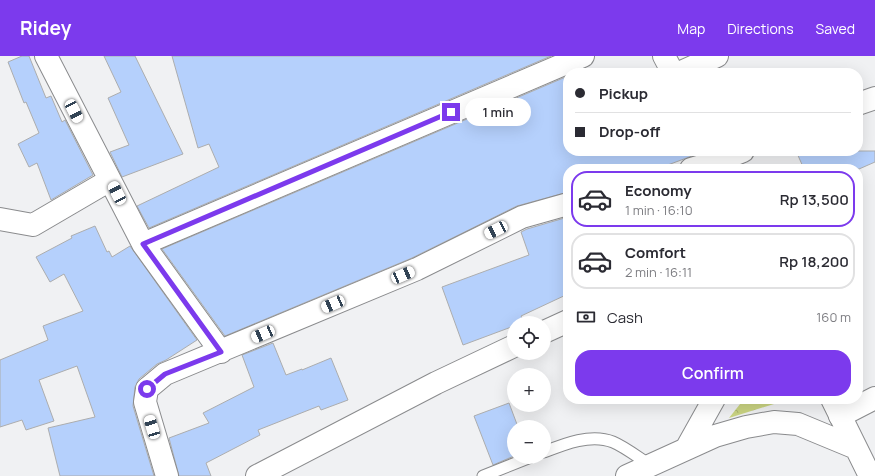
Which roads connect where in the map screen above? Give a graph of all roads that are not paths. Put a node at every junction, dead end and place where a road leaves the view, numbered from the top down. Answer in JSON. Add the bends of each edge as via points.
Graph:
{"nodes":[{"id":1,"x":46,"y":56,"type":"edge"},
{"id":2,"x":582,"y":56,"type":"edge"},
{"id":3,"x":664,"y":56,"type":"edge"},
{"id":4,"x":717,"y":56,"type":"edge"},
{"id":5,"x":670,"y":68,"type":"edge"},
{"id":6,"x":689,"y":68,"type":"edge"},
{"id":7,"x":875,"y":98,"type":"edge"},
{"id":8,"x":863,"y":102,"type":"edge"},
{"id":9,"x":729,"y":156,"type":"edge"},
{"id":10,"x":718,"y":160,"type":"edge"},
{"id":11,"x":706,"y":164,"type":"edge"},
{"id":12,"x":110,"y":180,"type":"junction"},
{"id":13,"x":563,"y":205,"type":"edge"},
{"id":14,"x":0,"y":219,"type":"edge"},
{"id":15,"x":143,"y":244,"type":"junction"},
{"id":16,"x":563,"y":323,"type":"edge"},
{"id":17,"x":551,"y":329,"type":"edge"},
{"id":18,"x":507,"y":349,"type":"edge"},
{"id":19,"x":221,"y":352,"type":"junction"},
{"id":20,"x":875,"y":398,"type":"edge"},
{"id":21,"x":863,"y":401,"type":"edge"},
{"id":22,"x":711,"y":404,"type":"edge"},
{"id":23,"x":849,"y":404,"type":"edge"},
{"id":24,"x":836,"y":407,"type":"edge"},
{"id":25,"x":856,"y":448,"type":"junction"},
{"id":26,"x":551,"y":449,"type":"edge"},
{"id":27,"x":686,"y":449,"type":"junction"},
{"id":28,"x":513,"y":464,"type":"edge"},
{"id":29,"x":650,"y":465,"type":"junction"},
{"id":30,"x":167,"y":476,"type":"edge"},
{"id":31,"x":257,"y":476,"type":"edge"},
{"id":32,"x":483,"y":476,"type":"edge"},
{"id":33,"x":627,"y":476,"type":"edge"},
{"id":34,"x":870,"y":476,"type":"edge"}],
"edges":[{"from":1,"to":12,"type":"street"},
{"from":2,"to":15,"type":"street"},
{"from":3,"to":5,"type":"street"},
{"from":4,"to":6,"type":"street"},
{"from":7,"to":8,"type":"street"},
{"from":9,"to":10,"type":"street"},
{"from":10,"to":11,"type":"street"},
{"from":12,"to":14,"type":"street","via":[[33,225]]},
{"from":12,"to":15,"type":"street"},
{"from":13,"to":19,"type":"street","via":[[522,217],[417,269]]},
{"from":15,"to":19,"type":"street"},
{"from":16,"to":17,"type":"street"},
{"from":18,"to":31,"type":"street","via":[[436,382]]},
{"from":19,"to":30,"type":"street","via":[[165,374],[147,389],[145,402]]},
{"from":20,"to":21,"type":"street"},
{"from":22,"to":27,"type":"street"},
{"from":23,"to":24,"type":"street"},
{"from":24,"to":25,"type":"street"},
{"from":25,"to":27,"type":"street","via":[[798,424],[774,422],[715,436]]},
{"from":25,"to":34,"type":"street"},
{"from":26,"to":29,"type":"lane","via":[[592,438],[613,442]]},
{"from":27,"to":29,"type":"street"},
{"from":28,"to":32,"type":"lane"},
{"from":29,"to":33,"type":"street"}]}
